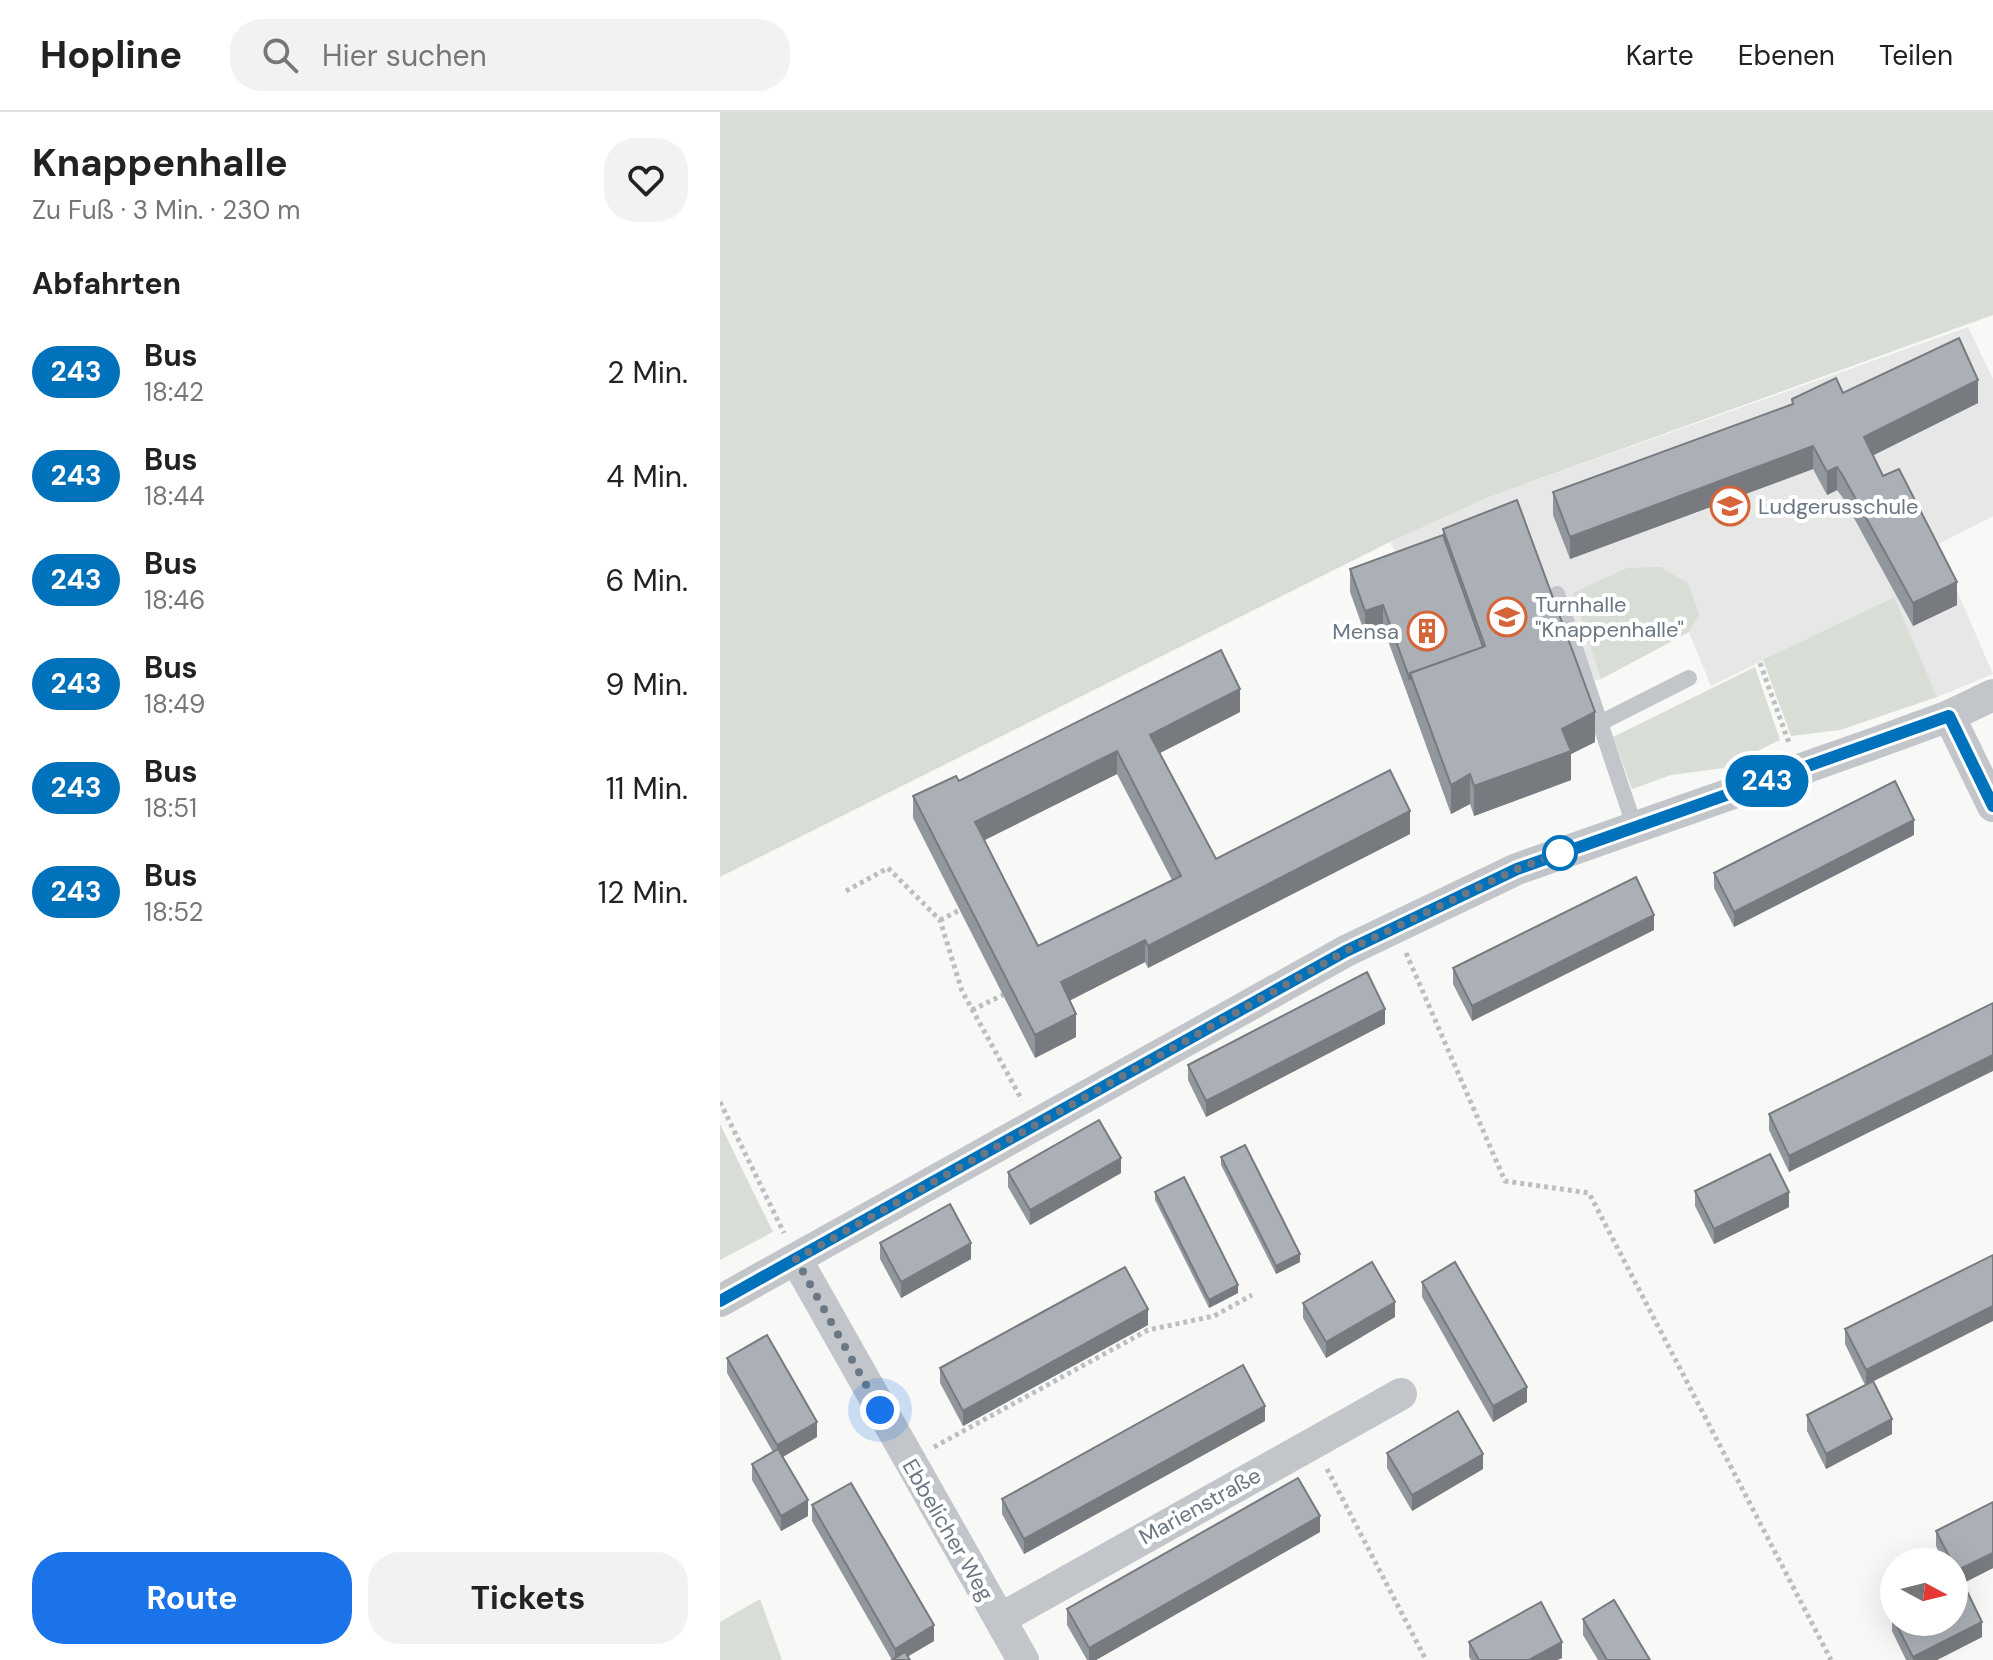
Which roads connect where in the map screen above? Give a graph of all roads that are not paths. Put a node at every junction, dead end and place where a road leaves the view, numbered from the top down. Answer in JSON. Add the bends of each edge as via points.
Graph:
{"nodes":[{"id":1,"x":1557,"y":594,"type":"dead end"},
{"id":2,"x":1689,"y":678,"type":"dead end"},
{"id":3,"x":1993,"y":695,"type":"edge"},
{"id":4,"x":1949,"y":716,"type":"junction"},
{"id":5,"x":1600,"y":723,"type":"junction"},
{"id":6,"x":1993,"y":806,"type":"edge"},
{"id":7,"x":1635,"y":828,"type":"junction"},
{"id":8,"x":796,"y":1259,"type":"junction"},
{"id":9,"x":720,"y":1301,"type":"edge"},
{"id":10,"x":1401,"y":1394,"type":"dead end"},
{"id":11,"x":1000,"y":1619,"type":"junction"},
{"id":12,"x":1023,"y":1660,"type":"edge"}],
"edges":[{"from":1,"to":5,"type":"lane"},
{"from":2,"to":5,"type":"lane"},
{"from":3,"to":4,"type":"street"},
{"from":4,"to":6,"type":"street"},
{"from":4,"to":7,"type":"street"},
{"from":5,"to":7,"type":"lane"},
{"from":7,"to":8,"type":"street","via":[[1517,869],[1395,928],[1143,1062]]},
{"from":8,"to":9,"type":"street"},
{"from":8,"to":11,"type":"street","name":"Ebbelicher Weg"},
{"from":10,"to":11,"type":"street","name":"Marienstraße"},
{"from":11,"to":12,"type":"street","name":"Ebbelicher Weg"}]}
